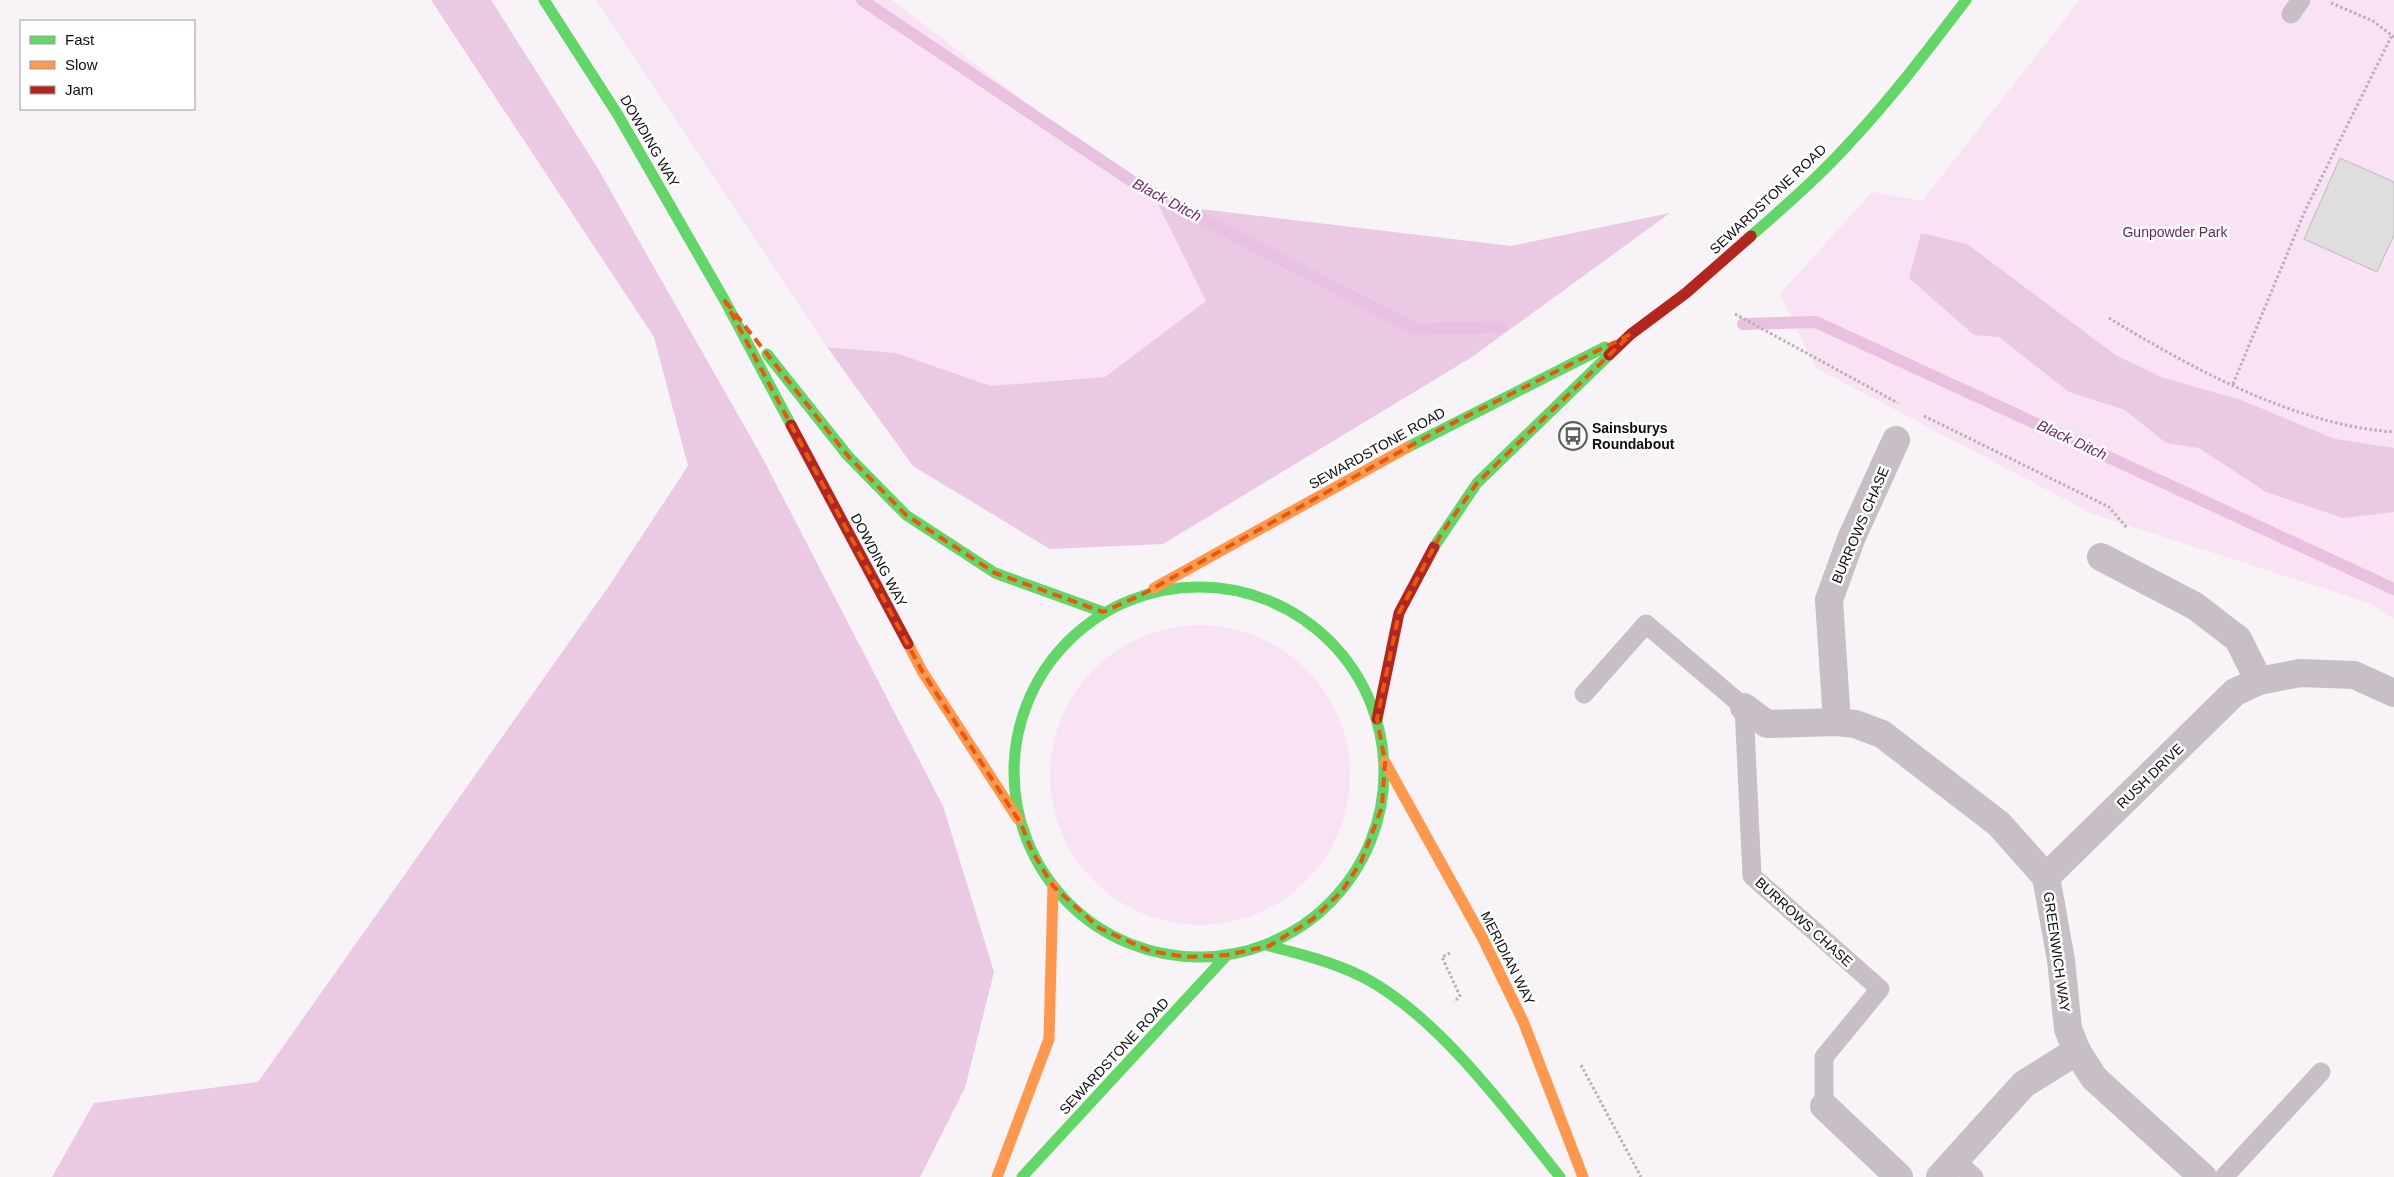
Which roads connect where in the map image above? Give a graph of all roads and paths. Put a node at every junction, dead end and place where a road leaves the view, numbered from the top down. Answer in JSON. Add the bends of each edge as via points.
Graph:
{"nodes":[{"id":1,"x":544,"y":0,"type":"edge"},
{"id":2,"x":1966,"y":0,"type":"edge"},
{"id":3,"x":2326,"y":0,"type":"edge"},
{"id":4,"x":2393,"y":36,"type":"edge"},
{"id":5,"x":725,"y":301,"type":"junction"},
{"id":6,"x":1736,"y":314,"type":"dead end"},
{"id":7,"x":2109,"y":318,"type":"dead end"},
{"id":8,"x":1631,"y":334,"type":"junction"},
{"id":9,"x":2233,"y":384,"type":"junction"},
{"id":10,"x":1901,"y":404,"type":"dead end"},
{"id":11,"x":1919,"y":413,"type":"dead end"},
{"id":12,"x":2394,"y":432,"type":"edge"},
{"id":13,"x":1896,"y":440,"type":"dead end"},
{"id":14,"x":2133,"y":535,"type":"dead end"},
{"id":15,"x":2101,"y":556,"type":"dead end"},
{"id":16,"x":1142,"y":595,"type":"junction"},
{"id":17,"x":1103,"y":612,"type":"junction"},
{"id":18,"x":2259,"y":681,"type":"junction"},
{"id":19,"x":2394,"y":693,"type":"edge"},
{"id":20,"x":1584,"y":694,"type":"dead end"},
{"id":21,"x":1744,"y":707,"type":"junction"},
{"id":22,"x":1377,"y":719,"type":"junction"},
{"id":23,"x":1837,"y":722,"type":"junction"},
{"id":24,"x":1385,"y":762,"type":"junction"},
{"id":25,"x":1021,"y":824,"type":"junction"},
{"id":26,"x":2046,"y":877,"type":"junction"},
{"id":27,"x":1053,"y":886,"type":"junction"},
{"id":28,"x":1269,"y":946,"type":"junction"},
{"id":29,"x":1450,"y":953,"type":"dead end"},
{"id":30,"x":1228,"y":955,"type":"junction"},
{"id":31,"x":1450,"y":1006,"type":"dead end"},
{"id":32,"x":2077,"y":1051,"type":"junction"},
{"id":33,"x":2320,"y":1072,"type":"dead end"},
{"id":34,"x":1824,"y":1106,"type":"joint"},
{"id":35,"x":1956,"y":1171,"type":"edge"},
{"id":36,"x":997,"y":1177,"type":"edge"},
{"id":37,"x":1022,"y":1177,"type":"edge"},
{"id":38,"x":1560,"y":1177,"type":"edge"},
{"id":39,"x":1583,"y":1177,"type":"edge"},
{"id":40,"x":1899,"y":1177,"type":"edge"},
{"id":41,"x":2203,"y":1177,"type":"edge"},
{"id":42,"x":2224,"y":1177,"type":"edge"}],
"edges":[{"from":1,"to":5,"type":"main road","name":"DOWDING WAY","via":[[618,115]]},
{"from":2,"to":8,"type":"main road","name":"SEWARDSTONE ROAD","via":[[1860,132],[1796,198],[1686,293]]},
{"from":3,"to":4,"type":"path","via":[[2373,21]]},
{"from":4,"to":9,"type":"path","via":[[2305,211]]},
{"from":5,"to":17,"type":"main road","name":"DOWDING WAY","via":[[848,456],[906,515],[995,573]]},
{"from":5,"to":25,"type":"main road","name":"DOWDING WAY","via":[[922,671]]},
{"from":6,"to":10,"type":"path"},
{"from":7,"to":9,"type":"path","via":[[2180,361]]},
{"from":8,"to":16,"type":"main road","name":"SEWARDSTONE ROAD","via":[[1439,430]]},
{"from":8,"to":22,"type":"main road","name":"SEWARDSTONE ROAD","via":[[1489,469],[1441,534],[1399,613]]},
{"from":9,"to":12,"type":"path","via":[[2296,411],[2362,430]]},
{"from":11,"to":14,"type":"path","via":[[2108,507]]},
{"from":13,"to":23,"type":"street","name":"BURROWS CHASE","via":[[1851,539],[1829,600]]},
{"from":15,"to":18,"type":"street","via":[[2194,606],[2238,640]]},
{"from":16,"to":17,"type":"main road"},
{"from":16,"to":22,"type":"main road","via":[[1217,586],[1258,596],[1318,629],[1364,685]]},
{"from":17,"to":25,"type":"main road","via":[[1072,636],[1044,670],[1022,714],[1013,766]]},
{"from":18,"to":19,"type":"street","name":"RUSH DRIVE","via":[[2300,673],[2354,675]]},
{"from":18,"to":26,"type":"street","name":"RUSH DRIVE","via":[[2235,692]]},
{"from":20,"to":21,"type":"lane","via":[[1646,624]]},
{"from":21,"to":23,"type":"street","via":[[1767,724]]},
{"from":21,"to":34,"type":"lane","name":"BURROWS CHASE","via":[[1752,876],[1880,989],[1824,1056]]},
{"from":22,"to":24,"type":"main road"},
{"from":23,"to":26,"type":"street","name":"GREENWICH WAY","via":[[1855,724],[1882,734],[1998,824]]},
{"from":24,"to":28,"type":"main road","via":[[1382,808],[1361,862],[1342,891],[1313,919]]},
{"from":24,"to":39,"type":"main road","name":"MERIDIAN WAY","via":[[1482,937],[1523,1021]]},
{"from":25,"to":27,"type":"main road","via":[[1032,851]]},
{"from":26,"to":32,"type":"street","name":"GREENWICH WAY","via":[[2061,960],[2068,1029]]},
{"from":27,"to":30,"type":"main road","via":[[1099,928],[1150,950],[1186,957]]},
{"from":27,"to":36,"type":"main road","via":[[1050,1039]]},
{"from":28,"to":30,"type":"main road"},
{"from":28,"to":38,"type":"main road","via":[[1324,962],[1375,984],[1430,1027],[1474,1071]]},
{"from":29,"to":31,"type":"path","via":[[1442,957],[1460,996]]},
{"from":30,"to":37,"type":"main road","name":"SEWARDSTONE ROAD"},
{"from":32,"to":35,"type":"street","via":[[2024,1084]]},
{"from":32,"to":41,"type":"street","name":"GREENWICH WAY","via":[[2094,1078]]},
{"from":33,"to":42,"type":"lane"},
{"from":34,"to":40,"type":"street"}]}
